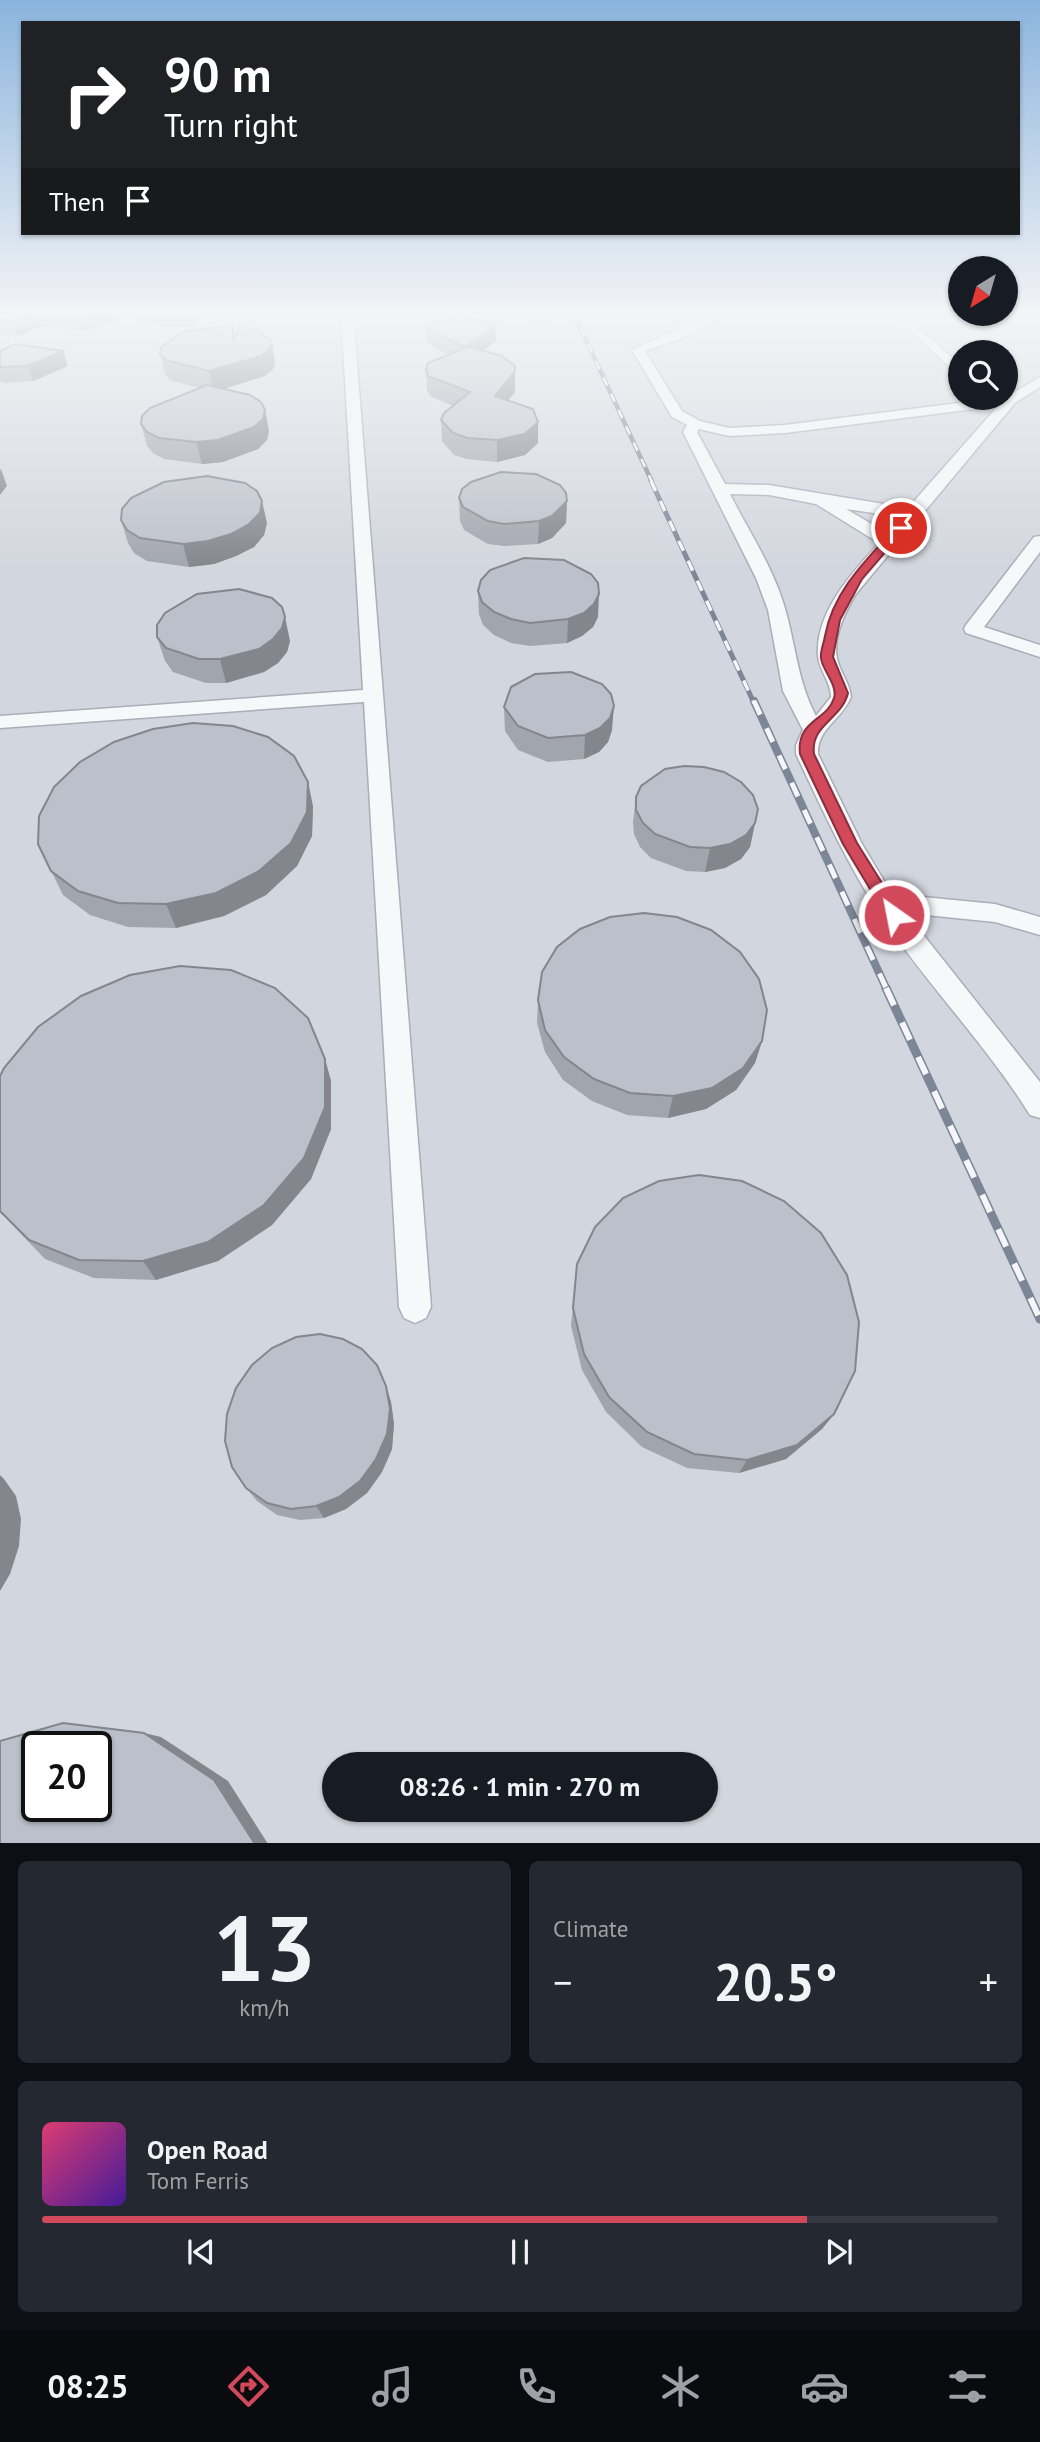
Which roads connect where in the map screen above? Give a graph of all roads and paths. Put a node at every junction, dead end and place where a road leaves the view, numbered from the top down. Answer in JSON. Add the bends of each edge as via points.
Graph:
{"nodes":[{"id":1,"x":353,"y":398,"type":"edge"},
{"id":2,"x":667,"y":398,"type":"edge"},
{"id":3,"x":948,"y":404,"type":"edge"},
{"id":4,"x":1001,"y":410,"type":"edge"},
{"id":5,"x":695,"y":424,"type":"junction"},
{"id":6,"x":719,"y":489,"type":"junction"},
{"id":7,"x":821,"y":500,"type":"junction"},
{"id":8,"x":913,"y":514,"type":"junction"},
{"id":9,"x":1040,"y":541,"type":"edge"},
{"id":10,"x":889,"y":542,"type":"junction"},
{"id":11,"x":1040,"y":651,"type":"edge"},
{"id":12,"x":372,"y":695,"type":"junction"},
{"id":13,"x":0,"y":722,"type":"edge"},
{"id":14,"x":813,"y":728,"type":"junction"},
{"id":15,"x":886,"y":902,"type":"junction"},
{"id":16,"x":1040,"y":926,"type":"edge"},
{"id":17,"x":1040,"y":1106,"type":"edge"},
{"id":18,"x":415,"y":1307,"type":"dead end"}],
"edges":[{"from":1,"to":12,"type":"lane"},
{"from":2,"to":5,"type":"lane","via":[[677,414]]},
{"from":3,"to":5,"type":"lane","via":[[785,429],[729,432]]},
{"from":4,"to":8,"type":"lane"},
{"from":5,"to":6,"type":"lane","via":[[690,432]]},
{"from":6,"to":7,"type":"lane","via":[[769,490]]},
{"from":6,"to":14,"type":"lane","via":[[769,589],[793,691]]},
{"from":7,"to":8,"type":"lane"},
{"from":7,"to":10,"type":"lane"},
{"from":8,"to":10,"type":"lane"},
{"from":9,"to":11,"type":"lane","via":[[973,629]]},
{"from":10,"to":14,"type":"lane","via":[[858,577],[834,620],[827,657],[841,693],[839,703]]},
{"from":12,"to":13,"type":"lane"},
{"from":12,"to":18,"type":"lane"},
{"from":14,"to":15,"type":"lane","via":[[807,754],[850,844]]},
{"from":15,"to":16,"type":"lane","via":[[995,914]]},
{"from":15,"to":17,"type":"lane","via":[[902,928],[1010,1058]]}]}
